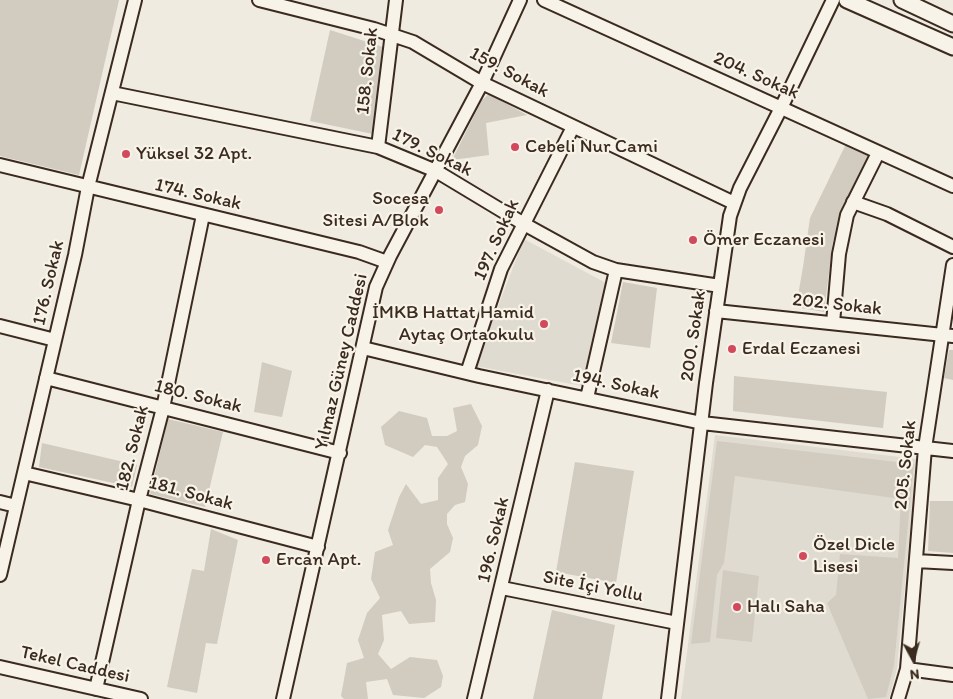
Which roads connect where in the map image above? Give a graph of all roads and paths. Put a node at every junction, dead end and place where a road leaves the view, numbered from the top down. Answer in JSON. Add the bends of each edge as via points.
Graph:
{"nodes":[{"id":1,"x":135,"y":0,"type":"edge"},
{"id":2,"x":259,"y":0,"type":"edge"},
{"id":3,"x":396,"y":0,"type":"edge"},
{"id":4,"x":520,"y":0,"type":"edge"},
{"id":5,"x":544,"y":0,"type":"edge"},
{"id":6,"x":833,"y":0,"type":"edge"},
{"id":7,"x":847,"y":0,"type":"edge"},
{"id":8,"x":902,"y":0,"type":"edge"},
{"id":9,"x":953,"y":24,"type":"edge"},
{"id":10,"x":390,"y":34,"type":"junction"},
{"id":11,"x":953,"y":47,"type":"edge"},
{"id":12,"x":482,"y":83,"type":"junction"},
{"id":13,"x":112,"y":93,"type":"junction"},
{"id":14,"x":781,"y":108,"type":"junction"},
{"id":15,"x":573,"y":127,"type":"junction"},
{"id":16,"x":378,"y":146,"type":"junction"},
{"id":17,"x":878,"y":153,"type":"junction"},
{"id":18,"x":0,"y":165,"type":"edge"},
{"id":19,"x":436,"y":171,"type":"junction"},
{"id":20,"x":953,"y":186,"type":"edge"},
{"id":21,"x":88,"y":187,"type":"junction"},
{"id":22,"x":853,"y":202,"type":"junction"},
{"id":23,"x":734,"y":203,"type":"junction"},
{"id":24,"x":203,"y":215,"type":"junction"},
{"id":25,"x":524,"y":224,"type":"junction"},
{"id":26,"x":953,"y":247,"type":"edge"},
{"id":27,"x":387,"y":262,"type":"junction"},
{"id":28,"x":953,"y":264,"type":"edge"},
{"id":29,"x":616,"y":270,"type":"junction"},
{"id":30,"x":720,"y":286,"type":"junction"},
{"id":31,"x":716,"y":311,"type":"junction"},
{"id":32,"x":833,"y":323,"type":"junction"},
{"id":33,"x":0,"y":326,"type":"edge"},
{"id":34,"x":947,"y":336,"type":"edge"},
{"id":35,"x":55,"y":340,"type":"junction"},
{"id":36,"x":363,"y":348,"type":"junction"},
{"id":37,"x":467,"y":373,"type":"junction"},
{"id":38,"x":46,"y":378,"type":"junction"},
{"id":39,"x":548,"y":390,"type":"junction"},
{"id":40,"x":587,"y":398,"type":"junction"},
{"id":41,"x":163,"y":408,"type":"junction"},
{"id":42,"x":702,"y":423,"type":"junction"},
{"id":43,"x":925,"y":448,"type":"junction"},
{"id":44,"x":953,"y":451,"type":"edge"},
{"id":45,"x":340,"y":453,"type":"junction"},
{"id":46,"x":24,"y":474,"type":"junction"},
{"id":47,"x":139,"y":500,"type":"junction"},
{"id":48,"x":0,"y":502,"type":"edge"},
{"id":49,"x":16,"y":506,"type":"junction"},
{"id":50,"x":318,"y":547,"type":"junction"},
{"id":51,"x":916,"y":561,"type":"junction"},
{"id":52,"x":953,"y":563,"type":"edge"},
{"id":53,"x":0,"y":575,"type":"edge"},
{"id":54,"x":502,"y":588,"type":"junction"},
{"id":55,"x":677,"y":623,"type":"junction"},
{"id":56,"x":0,"y":667,"type":"edge"},
{"id":57,"x":907,"y":669,"type":"junction"},
{"id":58,"x":953,"y":675,"type":"edge"},
{"id":59,"x":96,"y":689,"type":"junction"},
{"id":60,"x":141,"y":699,"type":"edge"},
{"id":61,"x":283,"y":699,"type":"edge"},
{"id":62,"x":474,"y":699,"type":"edge"},
{"id":63,"x":668,"y":699,"type":"edge"},
{"id":64,"x":898,"y":699,"type":"edge"}],
"edges":[{"from":1,"to":13,"type":"street","name":"176. Sokak"},
{"from":2,"to":10,"type":"street","name":"159. Sokak"},
{"from":3,"to":10,"type":"street","name":"158. Sokak"},
{"from":4,"to":12,"type":"street","name":"Yılmaz Güney Caddesi"},
{"from":5,"to":14,"type":"street","name":"204. Sokak"},
{"from":6,"to":14,"type":"street","name":"200. Sokak"},
{"from":7,"to":11,"type":"main road"},
{"from":8,"to":9,"type":"main road"},
{"from":10,"to":12,"type":"street","name":"159. Sokak","via":[[412,42]]},
{"from":10,"to":16,"type":"street","name":"158. Sokak"},
{"from":12,"to":15,"type":"street","name":"159. Sokak"},
{"from":12,"to":19,"type":"street","name":"Yılmaz Güney Caddesi"},
{"from":13,"to":16,"type":"street","name":"179. Sokak"},
{"from":13,"to":21,"type":"street","name":"176. Sokak"},
{"from":14,"to":17,"type":"street","name":"204. Sokak"},
{"from":14,"to":23,"type":"street","name":"200. Sokak"},
{"from":15,"to":23,"type":"street","name":"159. Sokak"},
{"from":15,"to":25,"type":"street","name":"197. Sokak"},
{"from":16,"to":19,"type":"street","name":"179. Sokak"},
{"from":17,"to":20,"type":"street","name":"204. Sokak"},
{"from":17,"to":22,"type":"street"},
{"from":18,"to":21,"type":"street","name":"174. Sokak"},
{"from":19,"to":25,"type":"street","name":"179. Sokak"},
{"from":19,"to":27,"type":"street","name":"Yılmaz Güney Caddesi"},
{"from":21,"to":24,"type":"street","name":"174. Sokak"},
{"from":21,"to":35,"type":"street","name":"176. Sokak"},
{"from":22,"to":26,"type":"street","via":[[887,214]]},
{"from":22,"to":32,"type":"street","via":[[839,254]]},
{"from":23,"to":30,"type":"street","name":"200. Sokak"},
{"from":24,"to":27,"type":"street","name":"174. Sokak","via":[[359,252]]},
{"from":24,"to":41,"type":"street","name":"182. Sokak"},
{"from":25,"to":29,"type":"street","name":"179. Sokak","via":[[593,262]]},
{"from":25,"to":37,"type":"street","name":"197. Sokak","via":[[501,268]]},
{"from":27,"to":36,"type":"street","name":"Yılmaz Güney Caddesi","via":[[376,287]]},
{"from":28,"to":34,"type":"street","name":"205. Sokak"},
{"from":29,"to":30,"type":"street","name":"179. Sokak"},
{"from":29,"to":40,"type":"street"},
{"from":30,"to":31,"type":"street","name":"200. Sokak"},
{"from":31,"to":32,"type":"street","name":"202. Sokak"},
{"from":31,"to":42,"type":"street","name":"200. Sokak"},
{"from":32,"to":34,"type":"street","name":"202. Sokak"},
{"from":33,"to":35,"type":"street"},
{"from":34,"to":43,"type":"street","name":"205. Sokak"},
{"from":35,"to":38,"type":"street","name":"176. Sokak"},
{"from":36,"to":37,"type":"street","name":"194. Sokak"},
{"from":36,"to":45,"type":"street","name":"Yılmaz Güney Caddesi"},
{"from":37,"to":39,"type":"street","name":"194. Sokak"},
{"from":38,"to":41,"type":"street","name":"180. Sokak"},
{"from":38,"to":46,"type":"street","name":"176. Sokak"},
{"from":39,"to":40,"type":"street","name":"194. Sokak"},
{"from":39,"to":54,"type":"street","name":"196. Sokak"},
{"from":40,"to":42,"type":"street","name":"194. Sokak"},
{"from":41,"to":45,"type":"street","name":"180. Sokak"},
{"from":41,"to":47,"type":"street","name":"182. Sokak"},
{"from":42,"to":43,"type":"street","name":"194. Sokak"},
{"from":42,"to":55,"type":"street","name":"200. Sokak"},
{"from":43,"to":44,"type":"street","name":"194. Sokak"},
{"from":43,"to":51,"type":"street","name":"205. Sokak"},
{"from":45,"to":50,"type":"street","name":"Yılmaz Güney Caddesi"},
{"from":46,"to":47,"type":"street","name":"181. Sokak"},
{"from":46,"to":49,"type":"street","name":"176. Sokak"},
{"from":47,"to":50,"type":"street","name":"181. Sokak"},
{"from":47,"to":59,"type":"street","name":"182. Sokak"},
{"from":48,"to":49,"type":"street"},
{"from":49,"to":53,"type":"street","name":"176. Sokak"},
{"from":50,"to":61,"type":"street","name":"Yılmaz Güney Caddesi"},
{"from":51,"to":52,"type":"street"},
{"from":51,"to":57,"type":"street","name":"205. Sokak"},
{"from":54,"to":55,"type":"street","name":"Site İçi Yollu"},
{"from":54,"to":62,"type":"street","name":"196. Sokak"},
{"from":55,"to":63,"type":"street","name":"200. Sokak"},
{"from":56,"to":59,"type":"street","name":"Tekel Caddesi"},
{"from":57,"to":58,"type":"street"},
{"from":57,"to":64,"type":"street","name":"205. Sokak"},
{"from":59,"to":60,"type":"street","name":"Tekel Caddesi"}]}
